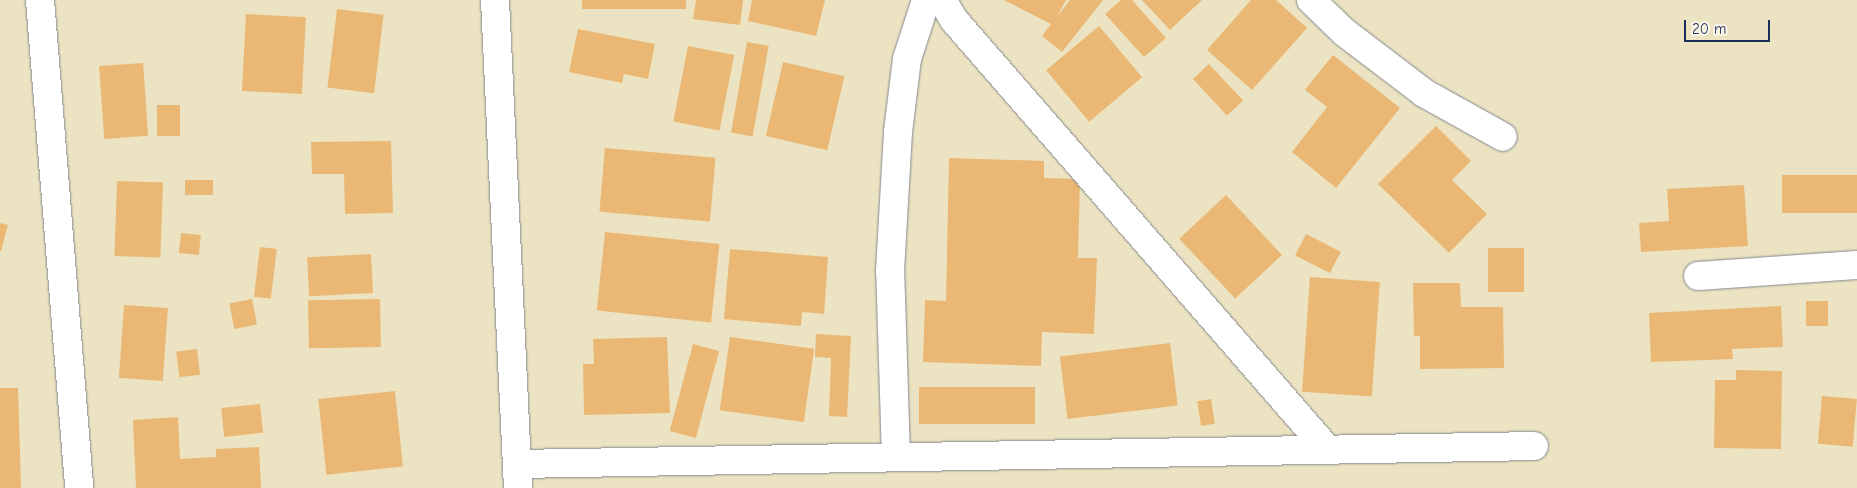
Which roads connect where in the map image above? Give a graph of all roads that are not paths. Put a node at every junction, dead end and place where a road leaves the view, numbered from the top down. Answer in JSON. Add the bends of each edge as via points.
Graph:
{"nodes":[{"id":1,"x":40,"y":0,"type":"edge"},
{"id":2,"x":495,"y":0,"type":"edge"},
{"id":3,"x":926,"y":0,"type":"edge"},
{"id":4,"x":942,"y":0,"type":"edge"},
{"id":5,"x":1311,"y":0,"type":"edge"},
{"id":6,"x":1503,"y":138,"type":"dead end"},
{"id":7,"x":1857,"y":265,"type":"edge"},
{"id":8,"x":1698,"y":276,"type":"dead end"},
{"id":9,"x":1534,"y":446,"type":"dead end"},
{"id":10,"x":1327,"y":449,"type":"junction"},
{"id":11,"x":896,"y":457,"type":"junction"},
{"id":12,"x":517,"y":476,"type":"edge"},
{"id":13,"x":79,"y":488,"type":"edge"}],
"edges":[{"from":1,"to":13,"type":"street"},
{"from":2,"to":12,"type":"street"},
{"from":3,"to":11,"type":"street","via":[[907,59],[898,132],[890,271]]},
{"from":4,"to":10,"type":"street","via":[[954,20]]},
{"from":5,"to":6,"type":"street","via":[[1344,32],[1424,93]]},
{"from":7,"to":8,"type":"street"},
{"from":9,"to":10,"type":"street"},
{"from":10,"to":11,"type":"street"},
{"from":11,"to":12,"type":"street"}]}
